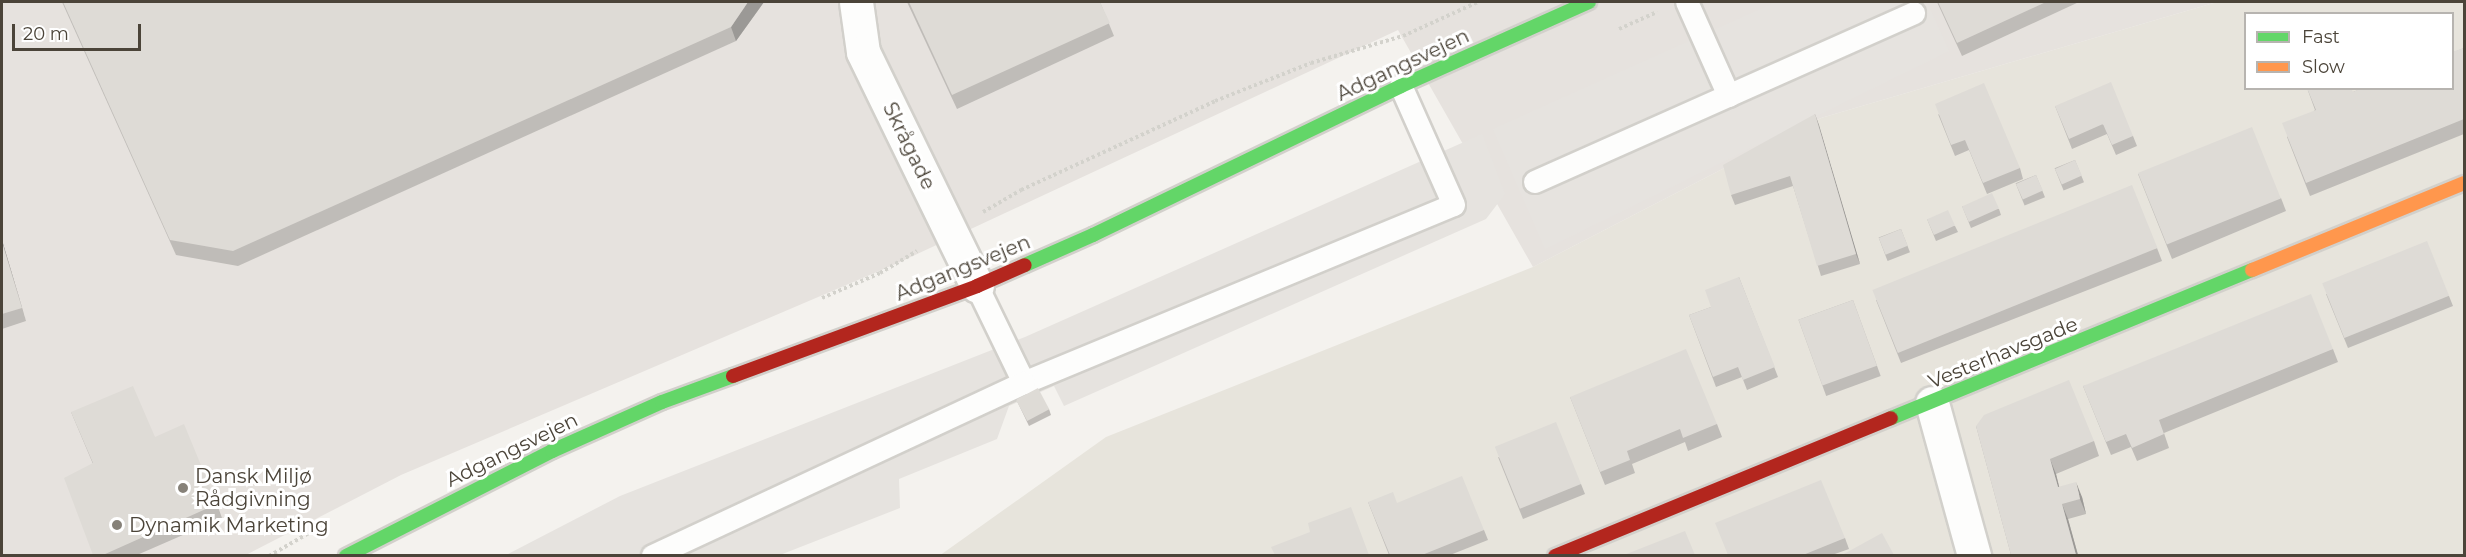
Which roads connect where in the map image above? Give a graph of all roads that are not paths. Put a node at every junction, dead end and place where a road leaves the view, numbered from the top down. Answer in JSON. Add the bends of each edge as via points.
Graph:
{"nodes":[{"id":1,"x":856,"y":2,"type":"edge"},
{"id":2,"x":1589,"y":2,"type":"edge"},
{"id":3,"x":1687,"y":2,"type":"edge"},
{"id":4,"x":1914,"y":13,"type":"dead end"},
{"id":5,"x":1401,"y":86,"type":"junction"},
{"id":6,"x":1729,"y":96,"type":"junction"},
{"id":7,"x":1535,"y":182,"type":"dead end"},
{"id":8,"x":2464,"y":183,"type":"edge"},
{"id":9,"x":977,"y":286,"type":"junction"},
{"id":10,"x":1024,"y":382,"type":"junction"},
{"id":11,"x":1932,"y":403,"type":"junction"},
{"id":12,"x":354,"y":554,"type":"edge"},
{"id":13,"x":653,"y":555,"type":"edge"},
{"id":14,"x":1555,"y":555,"type":"edge"},
{"id":15,"x":1974,"y":555,"type":"edge"}],
"edges":[{"from":1,"to":9,"type":"street","name":"Skrågade","via":[[863,52]]},
{"from":2,"to":5,"type":"street","name":"Adgangsvejen"},
{"from":3,"to":6,"type":"lane"},
{"from":4,"to":6,"type":"lane"},
{"from":5,"to":9,"type":"street","name":"Adgangsvejen","via":[[1093,235]]},
{"from":5,"to":10,"type":"lane","via":[[1454,205]]},
{"from":6,"to":7,"type":"lane"},
{"from":8,"to":11,"type":"street","name":"Vesterhavsgade"},
{"from":9,"to":10,"type":"lane"},
{"from":9,"to":12,"type":"street","name":"Adgangsvejen","via":[[662,402],[552,451]]},
{"from":10,"to":13,"type":"lane"},
{"from":11,"to":14,"type":"street","name":"Vesterhavsgade"},
{"from":11,"to":15,"type":"street"}]}
